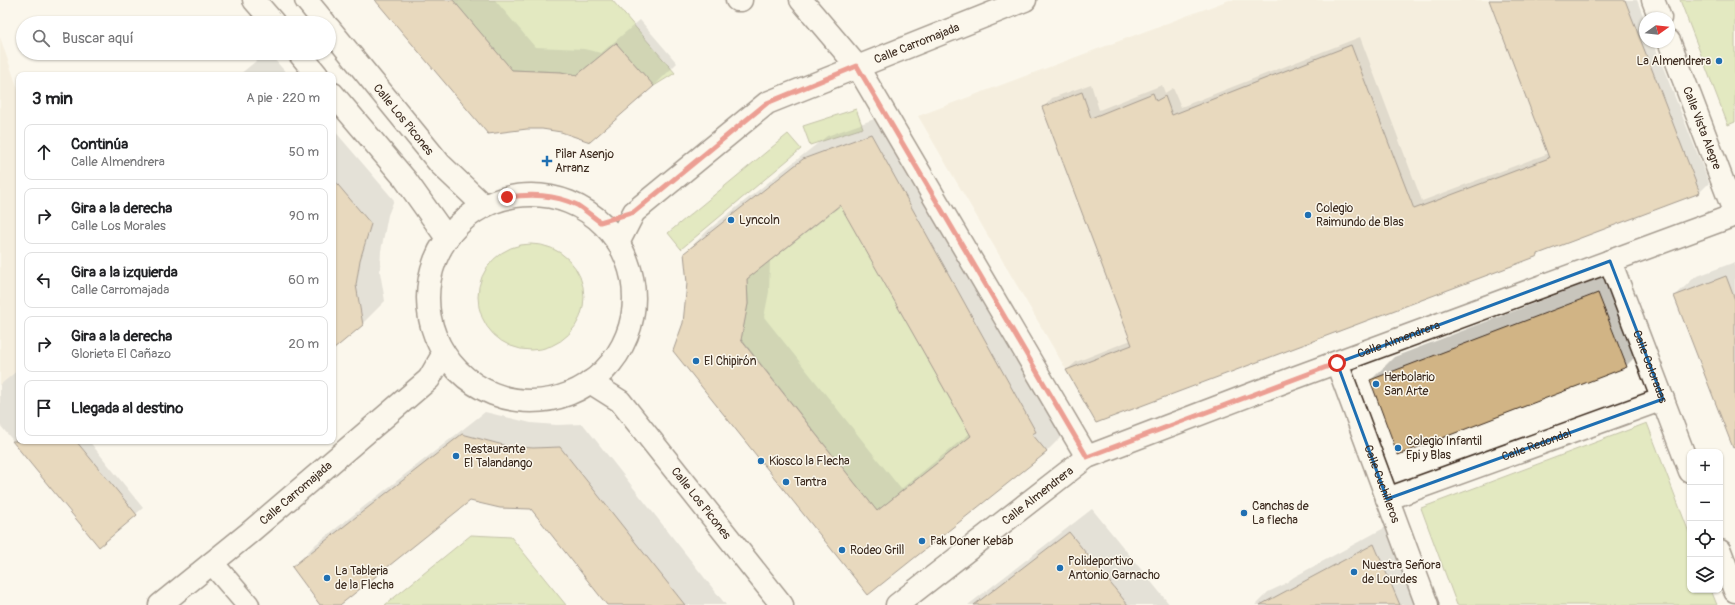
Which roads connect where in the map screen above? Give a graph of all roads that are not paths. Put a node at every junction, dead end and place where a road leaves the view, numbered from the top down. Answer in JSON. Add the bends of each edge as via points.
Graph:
{"nodes":[{"id":1,"x":254,"y":0,"type":"edge"},
{"id":2,"x":306,"y":0,"type":"edge"},
{"id":3,"x":737,"y":0,"type":"edge"},
{"id":4,"x":741,"y":0,"type":"edge"},
{"id":5,"x":801,"y":0,"type":"edge"},
{"id":6,"x":1025,"y":0,"type":"edge"},
{"id":7,"x":1654,"y":0,"type":"edge"},
{"id":8,"x":1658,"y":12,"type":"edge"},
{"id":9,"x":268,"y":16,"type":"edge"},
{"id":10,"x":319,"y":16,"type":"edge"},
{"id":11,"x":336,"y":37,"type":"edge"},
{"id":12,"x":1672,"y":48,"type":"edge"},
{"id":13,"x":305,"y":60,"type":"edge"},
{"id":14,"x":857,"y":66,"type":"junction"},
{"id":15,"x":315,"y":72,"type":"edge"},
{"id":16,"x":336,"y":98,"type":"edge"},
{"id":17,"x":484,"y":206,"type":"junction"},
{"id":18,"x":634,"y":212,"type":"junction"},
{"id":19,"x":1735,"y":214,"type":"edge"},
{"id":20,"x":600,"y":222,"type":"junction"},
{"id":21,"x":447,"y":238,"type":"junction"},
{"id":22,"x":618,"y":243,"type":"junction"},
{"id":23,"x":1610,"y":261,"type":"junction"},
{"id":24,"x":444,"y":353,"type":"junction"},
{"id":25,"x":1337,"y":363,"type":"junction"},
{"id":26,"x":609,"y":364,"type":"junction"},
{"id":27,"x":462,"y":374,"type":"junction"},
{"id":28,"x":429,"y":379,"type":"junction"},
{"id":29,"x":590,"y":382,"type":"junction"},
{"id":30,"x":1663,"y":399,"type":"junction"},
{"id":31,"x":620,"y":401,"type":"junction"},
{"id":32,"x":1087,"y":457,"type":"junction"},
{"id":33,"x":1687,"y":463,"type":"edge"},
{"id":34,"x":1387,"y":499,"type":"junction"},
{"id":35,"x":1722,"y":557,"type":"edge"},
{"id":36,"x":212,"y":563,"type":"junction"},
{"id":37,"x":1735,"y":591,"type":"edge"},
{"id":38,"x":160,"y":605,"type":"edge"},
{"id":39,"x":248,"y":605,"type":"edge"},
{"id":40,"x":782,"y":605,"type":"edge"},
{"id":41,"x":897,"y":605,"type":"edge"},
{"id":42,"x":1426,"y":605,"type":"edge"}],
"edges":[{"from":1,"to":9,"type":"street"},
{"from":2,"to":10,"type":"street"},
{"from":3,"to":4,"type":"street"},
{"from":5,"to":14,"type":"street"},
{"from":6,"to":14,"type":"street","name":"Calle Carromajada"},
{"from":7,"to":8,"type":"street"},
{"from":11,"to":17,"type":"street","name":"Calle Los Picones","via":[[440,164]]},
{"from":12,"to":19,"type":"street","name":"Calle Vista Alegre"},
{"from":13,"to":15,"type":"street"},
{"from":14,"to":18,"type":"street","name":"Calle Carromajada","via":[[767,103]]},
{"from":14,"to":32,"type":"street"},
{"from":16,"to":21,"type":"street","via":[[405,179]]},
{"from":17,"to":20,"type":"street","via":[[507,197],[554,197],[577,206]]},
{"from":17,"to":21,"type":"street","via":[[464,219]]},
{"from":18,"to":20,"type":"street","name":"Calle Carromajada"},
{"from":18,"to":22,"type":"street","name":"Calle Carromajada"},
{"from":19,"to":23,"type":"street","name":"Calle Almendrera"},
{"from":20,"to":22,"type":"street"},
{"from":21,"to":24,"type":"street","via":[[435,257],[429,280],[428,308],[435,336]]},
{"from":22,"to":26,"type":"street","via":[[627,261],[633,303],[630,325],[617,354]]},
{"from":23,"to":25,"type":"street","name":"Calle Almendrera"},
{"from":23,"to":30,"type":"street","name":"Calle Coloradas"},
{"from":24,"to":27,"type":"street"},
{"from":24,"to":28,"type":"street","name":"Calle Carromajada"},
{"from":25,"to":32,"type":"street","name":"Calle Almendrera"},
{"from":25,"to":34,"type":"street","name":"Calle Cuchilleros"},
{"from":26,"to":29,"type":"street"},
{"from":26,"to":31,"type":"street","name":"Calle Los Picones"},
{"from":27,"to":28,"type":"street"},
{"from":27,"to":29,"type":"street","via":[[484,390],[506,398],[528,401],[553,399]]},
{"from":28,"to":36,"type":"street","name":"Calle Carromajada"},
{"from":29,"to":31,"type":"street","name":"Calle Los Picones"},
{"from":30,"to":33,"type":"street","name":"Calle Coloradas"},
{"from":30,"to":34,"type":"street","name":"Calle Redondal"},
{"from":31,"to":40,"type":"street","name":"Calle Los Picones"},
{"from":32,"to":41,"type":"street","name":"Calle Almendrera"},
{"from":34,"to":42,"type":"street","name":"Calle Cuchilleros"},
{"from":35,"to":37,"type":"street"},
{"from":36,"to":38,"type":"street","name":"Calle Carromajada"},
{"from":36,"to":39,"type":"street"}]}
